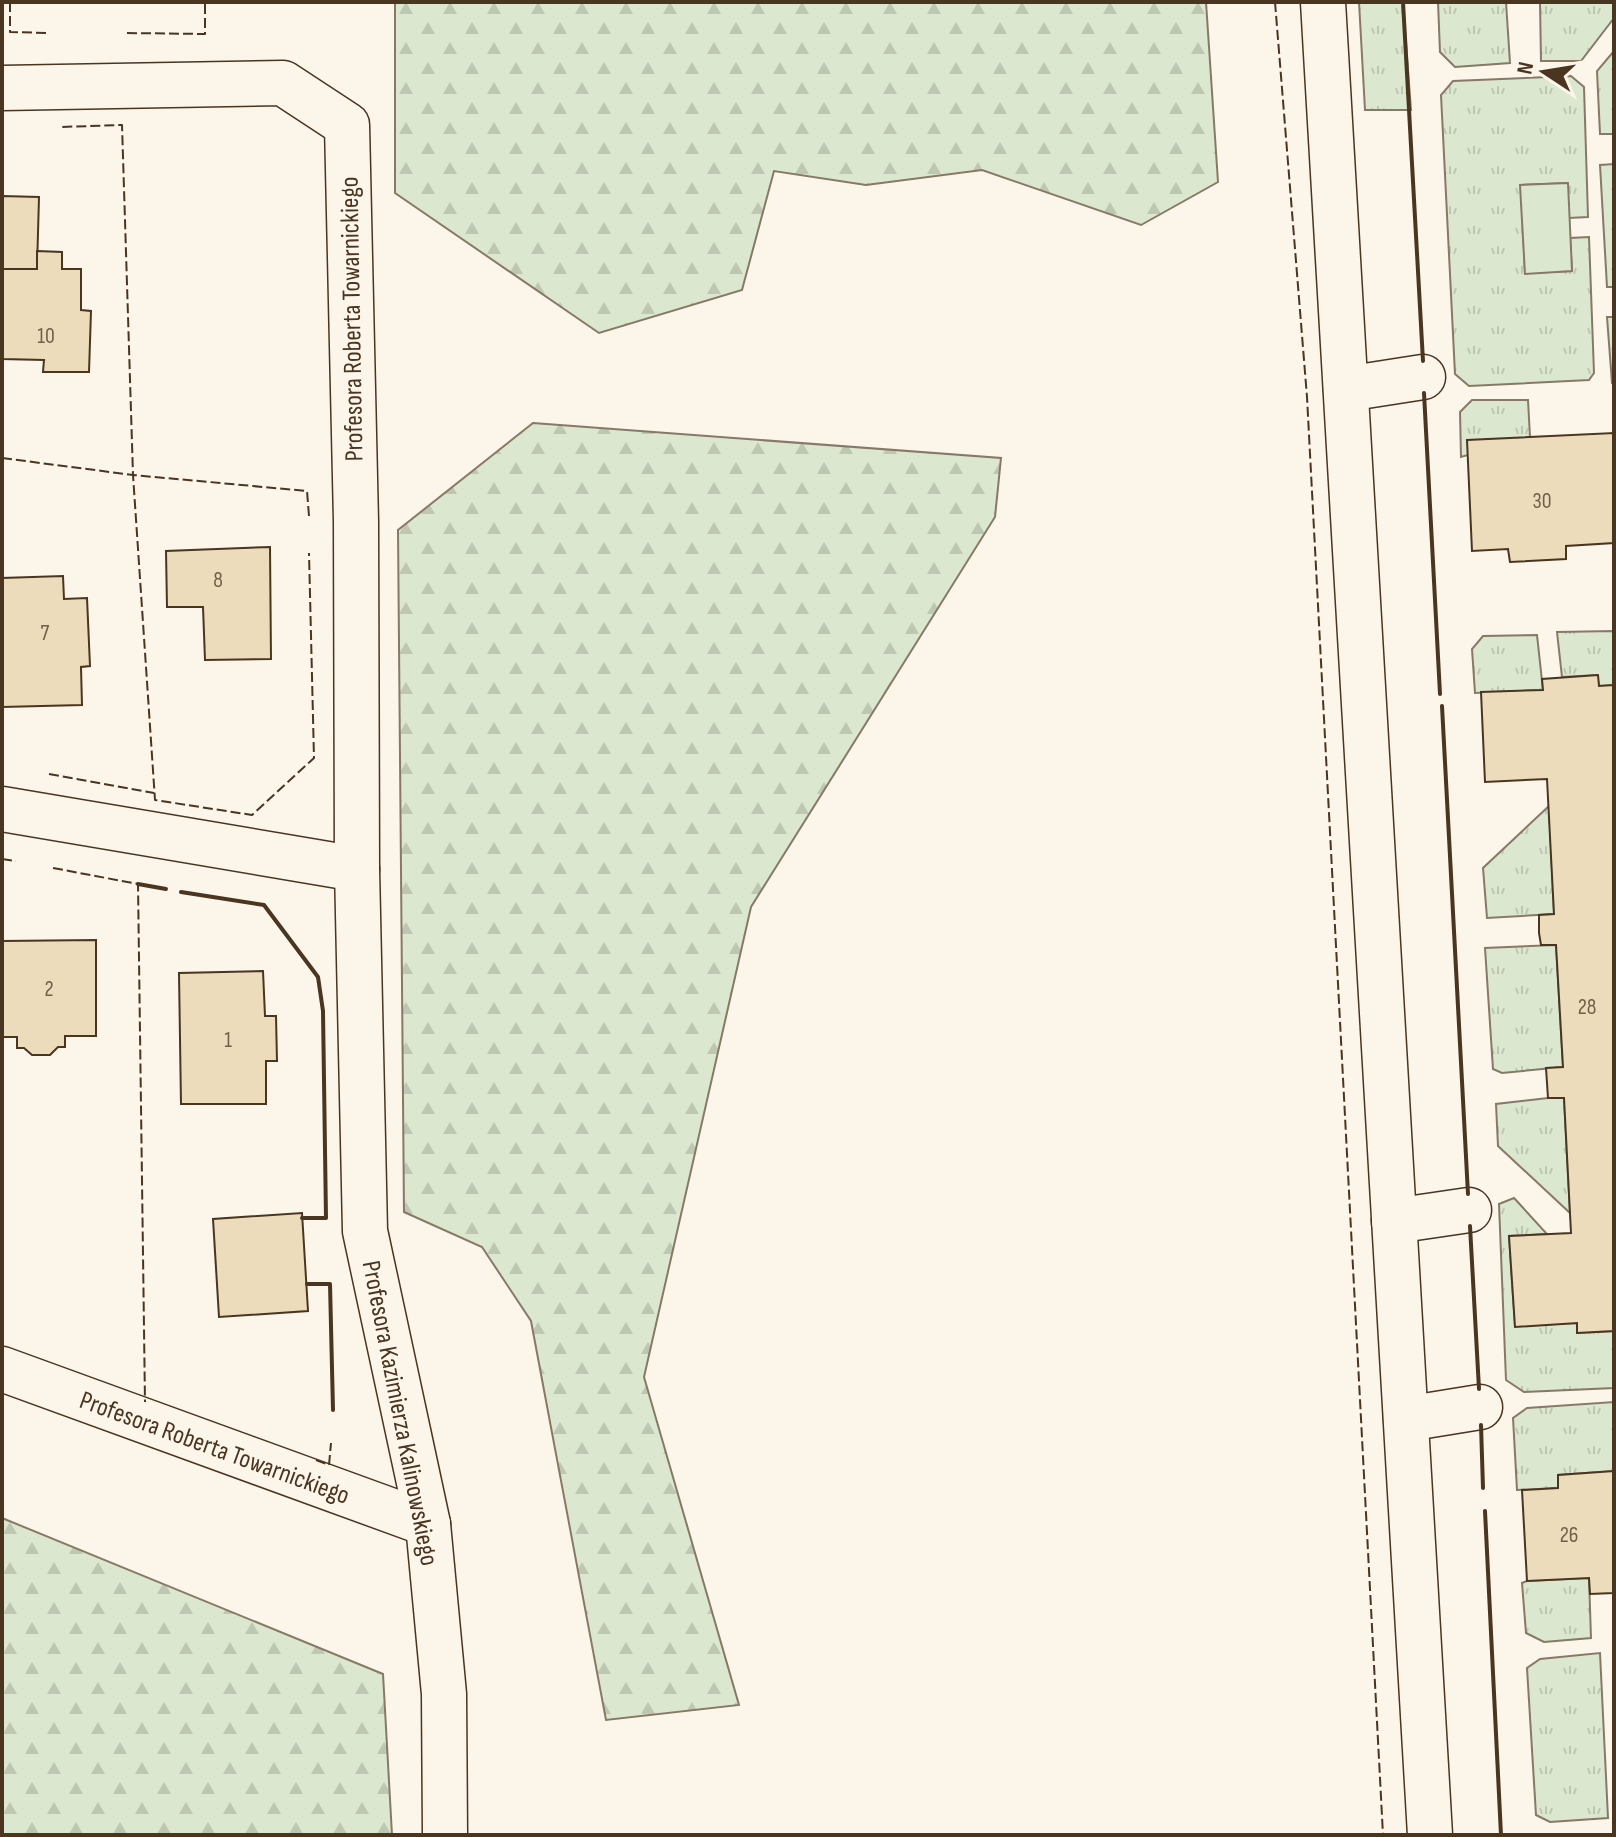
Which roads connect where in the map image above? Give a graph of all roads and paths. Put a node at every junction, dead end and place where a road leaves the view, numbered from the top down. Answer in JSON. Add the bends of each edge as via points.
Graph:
{"nodes":[{"id":1,"x":1323,"y":2,"type":"edge"},
{"id":2,"x":2,"y":88,"type":"edge"},
{"id":3,"x":1423,"y":377,"type":"dead end"},
{"id":4,"x":1346,"y":389,"type":"junction"},
{"id":5,"x":2,"y":809,"type":"edge"},
{"id":6,"x":357,"y":869,"type":"junction"},
{"id":7,"x":1469,"y":1210,"type":"dead end"},
{"id":8,"x":1394,"y":1221,"type":"junction"},
{"id":9,"x":365,"y":1231,"type":"joint"},
{"id":10,"x":2,"y":1369,"type":"edge"},
{"id":11,"x":1480,"y":1407,"type":"dead end"},
{"id":12,"x":1406,"y":1419,"type":"junction"},
{"id":13,"x":428,"y":1524,"type":"junction"},
{"id":14,"x":445,"y":1835,"type":"edge"},
{"id":15,"x":1430,"y":1835,"type":"edge"}],
"edges":[{"from":1,"to":4,"type":"street"},
{"from":2,"to":6,"type":"street","name":"Profesora Roberta Towarnickiego","via":[[283,83],[347,125]]},
{"from":3,"to":4,"type":"street"},
{"from":4,"to":8,"type":"street"},
{"from":5,"to":6,"type":"street"},
{"from":6,"to":9,"type":"street","name":"Profesora Roberta Towarnickiego"},
{"from":7,"to":8,"type":"street"},
{"from":8,"to":12,"type":"street"},
{"from":9,"to":13,"type":"street","name":"Profesora Kazimierza Kalinowskiego"},
{"from":10,"to":13,"type":"street","name":"Profesora Roberta Towarnickiego"},
{"from":11,"to":12,"type":"street"},
{"from":12,"to":15,"type":"street"},
{"from":13,"to":14,"type":"street","name":"Profesora Kazimierza Kalinowskiego","via":[[444,1694]]}]}
